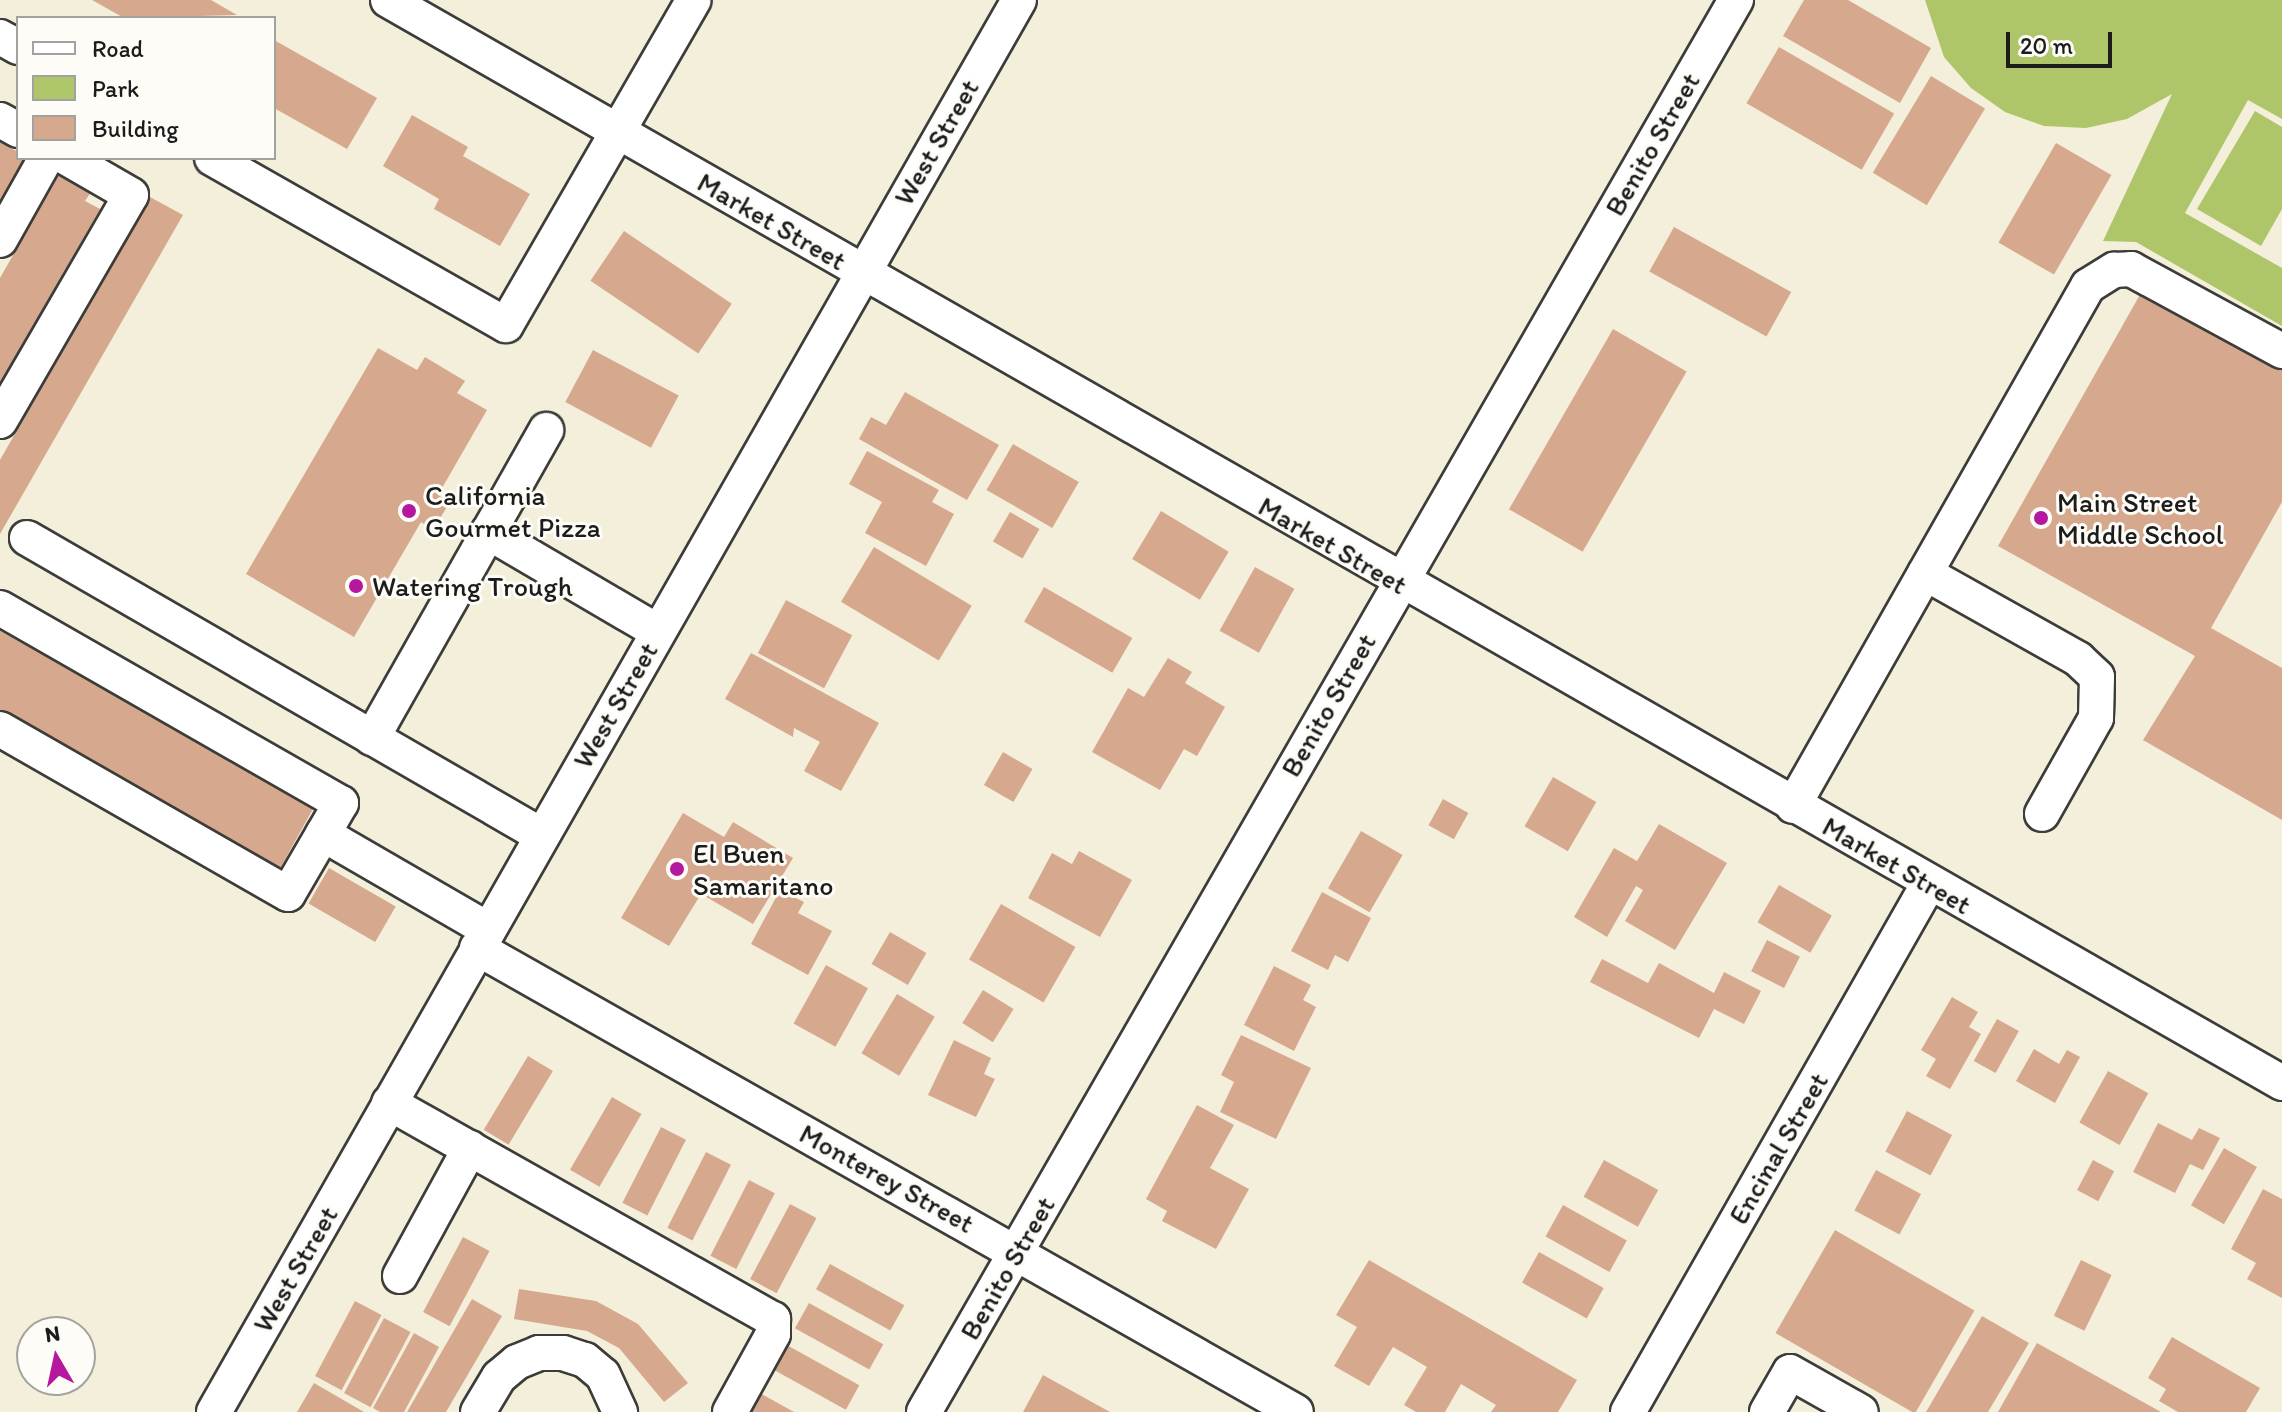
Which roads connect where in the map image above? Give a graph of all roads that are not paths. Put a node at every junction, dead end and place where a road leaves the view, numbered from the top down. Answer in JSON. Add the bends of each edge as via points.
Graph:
{"nodes":[{"id":1,"x":388,"y":0,"type":"edge"},
{"id":2,"x":694,"y":0,"type":"edge"},
{"id":3,"x":1019,"y":0,"type":"edge"},
{"id":4,"x":1736,"y":0,"type":"edge"},
{"id":5,"x":619,"y":132,"type":"junction"},
{"id":6,"x":45,"y":160,"type":"edge"},
{"id":7,"x":70,"y":160,"type":"edge"},
{"id":8,"x":216,"y":160,"type":"edge"},
{"id":9,"x":0,"y":240,"type":"edge"},
{"id":10,"x":860,"y":272,"type":"junction"},
{"id":11,"x":2282,"y":351,"type":"edge"},
{"id":12,"x":0,"y":421,"type":"edge"},
{"id":13,"x":546,"y":430,"type":"dead end"},
{"id":14,"x":488,"y":532,"type":"junction"},
{"id":15,"x":27,"y":538,"type":"dead end"},
{"id":16,"x":1925,"y":573,"type":"junction"},
{"id":17,"x":1397,"y":582,"type":"junction"},
{"id":18,"x":0,"y":608,"type":"edge"},
{"id":19,"x":657,"y":631,"type":"junction"},
{"id":20,"x":0,"y":729,"type":"edge"},
{"id":21,"x":372,"y":738,"type":"junction"},
{"id":22,"x":1793,"y":806,"type":"junction"},
{"id":23,"x":2042,"y":814,"type":"dead end"},
{"id":24,"x":323,"y":834,"type":"junction"},
{"id":25,"x":541,"y":835,"type":"junction"},
{"id":26,"x":1929,"y":883,"type":"junction"},
{"id":27,"x":482,"y":938,"type":"junction"},
{"id":28,"x":2282,"y":1083,"type":"edge"},
{"id":29,"x":389,"y":1103,"type":"junction"},
{"id":30,"x":470,"y":1148,"type":"junction"},
{"id":31,"x":1017,"y":1251,"type":"junction"},
{"id":32,"x":400,"y":1276,"type":"dead end"},
{"id":33,"x":214,"y":1412,"type":"edge"},
{"id":34,"x":478,"y":1412,"type":"edge"},
{"id":35,"x":620,"y":1412,"type":"edge"},
{"id":36,"x":730,"y":1412,"type":"edge"},
{"id":37,"x":924,"y":1412,"type":"edge"},
{"id":38,"x":1296,"y":1412,"type":"edge"},
{"id":39,"x":1628,"y":1412,"type":"edge"},
{"id":40,"x":1767,"y":1412,"type":"edge"},
{"id":41,"x":1861,"y":1412,"type":"edge"}],
"edges":[{"from":1,"to":5,"type":"street","name":"Market Street"},
{"from":2,"to":5,"type":"street"},
{"from":3,"to":10,"type":"street","name":"West Street"},
{"from":4,"to":17,"type":"street","name":"Benito Street"},
{"from":5,"to":8,"type":"street","via":[[506,325]]},
{"from":5,"to":10,"type":"street","name":"Market Street"},
{"from":6,"to":9,"type":"street"},
{"from":7,"to":12,"type":"street","via":[[131,195]]},
{"from":10,"to":17,"type":"street","name":"Market Street"},
{"from":10,"to":19,"type":"street","name":"West Street"},
{"from":11,"to":16,"type":"street","via":[[2148,274],[2131,269],[2100,275],[2088,286]]},
{"from":13,"to":14,"type":"street"},
{"from":14,"to":19,"type":"street"},
{"from":14,"to":21,"type":"street"},
{"from":15,"to":21,"type":"street"},
{"from":16,"to":22,"type":"street"},
{"from":16,"to":23,"type":"street","via":[[2078,659],[2097,677],[2096,718]]},
{"from":17,"to":22,"type":"street","name":"Market Street"},
{"from":17,"to":31,"type":"street","name":"Benito Street"},
{"from":18,"to":24,"type":"street","via":[[341,803]]},
{"from":19,"to":25,"type":"street","name":"West Street"},
{"from":20,"to":24,"type":"street","via":[[288,894]]},
{"from":21,"to":25,"type":"street"},
{"from":22,"to":26,"type":"street","name":"Market Street"},
{"from":24,"to":27,"type":"street","name":"Monterey Street"},
{"from":25,"to":27,"type":"street","name":"West Street"},
{"from":26,"to":28,"type":"street","name":"Market Street"},
{"from":26,"to":39,"type":"street","name":"Encinal Street"},
{"from":27,"to":29,"type":"street","name":"West Street"},
{"from":27,"to":31,"type":"street","name":"Monterey Street"},
{"from":29,"to":30,"type":"street"},
{"from":29,"to":33,"type":"street","name":"West Street"},
{"from":30,"to":32,"type":"street"},
{"from":30,"to":36,"type":"street","via":[[773,1319],[773,1334]]},
{"from":31,"to":37,"type":"street","name":"Benito Street"},
{"from":31,"to":38,"type":"street","name":"Monterey Street"},
{"from":34,"to":35,"type":"street","via":[[499,1377],[517,1362],[551,1353],[585,1360],[603,1375]]},
{"from":40,"to":41,"type":"street","via":[[1790,1372]]}]}
